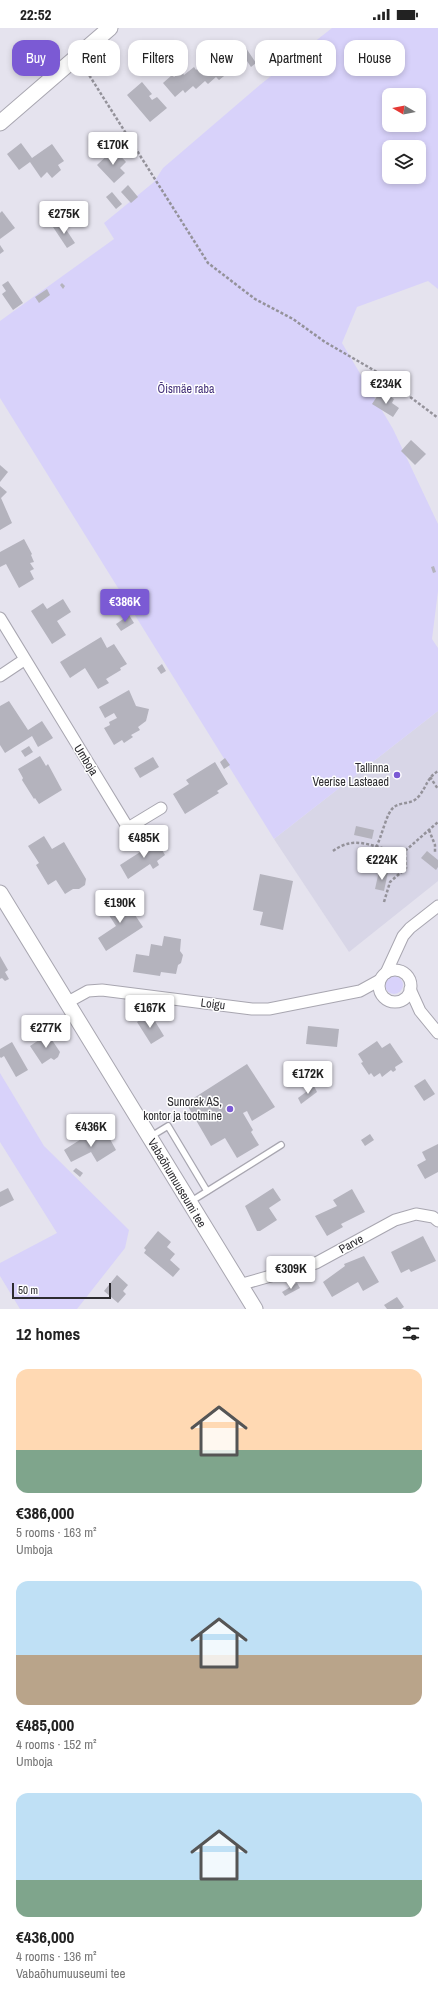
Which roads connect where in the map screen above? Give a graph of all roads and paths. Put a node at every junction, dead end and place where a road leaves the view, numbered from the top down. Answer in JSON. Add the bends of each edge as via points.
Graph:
{"nodes":[{"id":1,"x":110,"y":28,"type":"edge"},
{"id":2,"x":96,"y":40,"type":"edge"},
{"id":3,"x":68,"y":65,"type":"edge"},
{"id":4,"x":90,"y":76,"type":"edge"},
{"id":5,"x":0,"y":123,"type":"edge"},
{"id":6,"x":438,"y":418,"type":"edge"},
{"id":7,"x":0,"y":618,"type":"edge"},
{"id":8,"x":24,"y":660,"type":"junction"},
{"id":9,"x":0,"y":676,"type":"edge"},
{"id":10,"x":438,"y":771,"type":"edge"},
{"id":11,"x":430,"y":776,"type":"junction"},
{"id":12,"x":438,"y":789,"type":"edge"},
{"id":13,"x":161,"y":808,"type":"dead end"},
{"id":14,"x":438,"y":822,"type":"edge"},
{"id":15,"x":429,"y":830,"type":"junction"},
{"id":16,"x":376,"y":847,"type":"junction"},
{"id":17,"x":333,"y":851,"type":"dead end"},
{"id":18,"x":405,"y":851,"type":"junction"},
{"id":19,"x":435,"y":854,"type":"dead end"},
{"id":20,"x":0,"y":893,"type":"edge"},
{"id":21,"x":384,"y":902,"type":"dead end"},
{"id":22,"x":438,"y":906,"type":"edge"},
{"id":23,"x":397,"y":950,"type":"junction"},
{"id":24,"x":405,"y":974,"type":"junction"},
{"id":25,"x":383,"y":977,"type":"junction"},
{"id":26,"x":410,"y":989,"type":"junction"},
{"id":27,"x":360,"y":991,"type":"junction"},
{"id":28,"x":385,"y":998,"type":"junction"},
{"id":29,"x":400,"y":1001,"type":"junction"},
{"id":30,"x":68,"y":1002,"type":"junction"},
{"id":31,"x":420,"y":1010,"type":"junction"},
{"id":32,"x":438,"y":1033,"type":"edge"},
{"id":33,"x":150,"y":1138,"type":"junction"},
{"id":34,"x":281,"y":1145,"type":"dead end"},
{"id":35,"x":207,"y":1191,"type":"junction"},
{"id":36,"x":190,"y":1202,"type":"junction"},
{"id":37,"x":438,"y":1221,"type":"edge"},
{"id":38,"x":239,"y":1285,"type":"junction"},
{"id":39,"x":255,"y":1309,"type":"edge"}],
"edges":[{"from":1,"to":2,"type":"street"},
{"from":3,"to":5,"type":"street"},
{"from":4,"to":6,"type":"path","via":[[208,263],[255,299],[293,319],[325,342],[371,368]]},
{"from":7,"to":8,"type":"street","name":"Umboja"},
{"from":8,"to":9,"type":"street"},
{"from":8,"to":13,"type":"street","name":"Umboja","via":[[128,828]]},
{"from":10,"to":11,"type":"path"},
{"from":11,"to":12,"type":"path"},
{"from":11,"to":16,"type":"path","via":[[424,789],[413,802],[394,807]]},
{"from":14,"to":15,"type":"path"},
{"from":15,"to":18,"type":"path"},
{"from":15,"to":19,"type":"path","via":[[435,845]]},
{"from":16,"to":17,"type":"path","via":[[350,842]]},
{"from":16,"to":18,"type":"path"},
{"from":18,"to":21,"type":"path","via":[[406,868],[390,882]]},
{"from":20,"to":30,"type":"street","name":"Vabaõhumuuseumi tee"},
{"from":22,"to":23,"type":"street","via":[[410,928]]},
{"from":23,"to":24,"type":"street"},
{"from":23,"to":25,"type":"street"},
{"from":24,"to":25,"type":"street","via":[[395,970]]},
{"from":24,"to":26,"type":"street","via":[[410,980]]},
{"from":25,"to":27,"type":"street","name":"Loigu"},
{"from":25,"to":28,"type":"street","via":[[380,990]]},
{"from":26,"to":29,"type":"street"},
{"from":26,"to":31,"type":"street"},
{"from":27,"to":28,"type":"street","name":"Loigu"},
{"from":27,"to":30,"type":"street","name":"Loigu","via":[[269,1009],[102,990],[88,991]]},
{"from":28,"to":29,"type":"street"},
{"from":29,"to":31,"type":"street"},
{"from":30,"to":33,"type":"street","name":"Vabaõhumuuseumi tee"},
{"from":31,"to":32,"type":"street"},
{"from":33,"to":35,"type":"lane","via":[[168,1126]]},
{"from":33,"to":36,"type":"street","name":"Vabaõhumuuseumi tee"},
{"from":34,"to":35,"type":"lane"},
{"from":35,"to":36,"type":"lane"},
{"from":36,"to":38,"type":"street","name":"Vabaõhumuuseumi tee"},
{"from":37,"to":38,"type":"street","name":"Parve","via":[[433,1217],[416,1214],[395,1220],[316,1263]]},
{"from":38,"to":39,"type":"street","name":"Vabaõhumuuseumi tee"}]}
